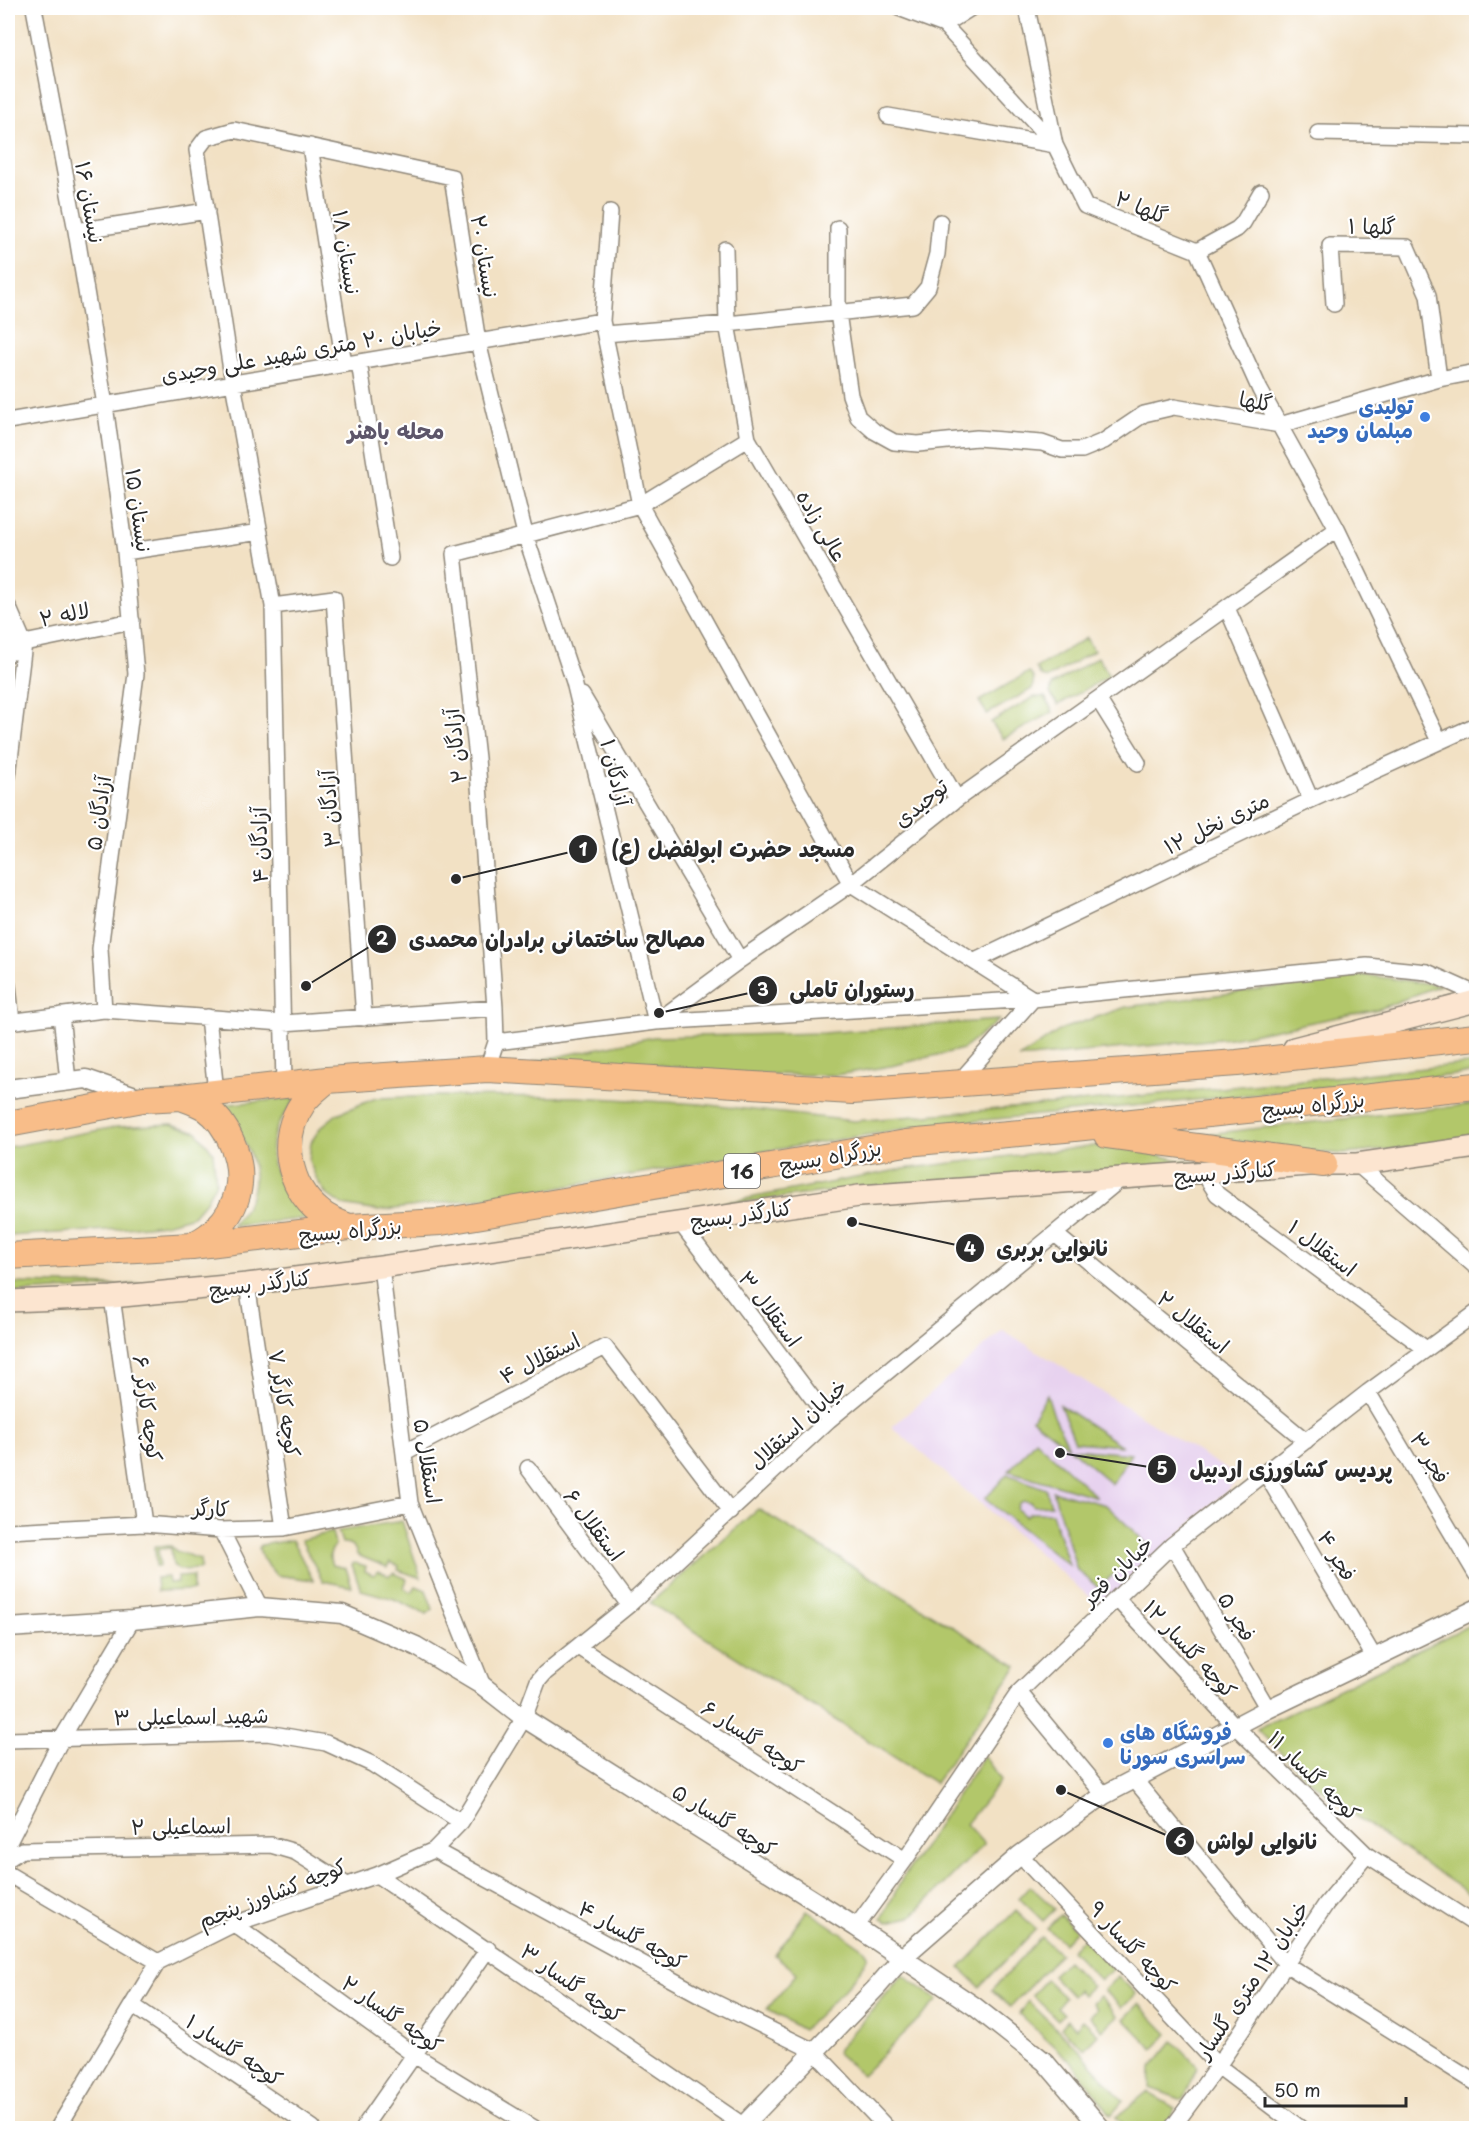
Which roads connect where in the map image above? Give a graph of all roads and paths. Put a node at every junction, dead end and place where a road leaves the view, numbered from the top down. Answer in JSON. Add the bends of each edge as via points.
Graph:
{"nodes":[{"id":1,"x":34,"y":8,"type":"edge"},
{"id":2,"x":899,"y":8,"type":"edge"},
{"id":3,"x":970,"y":8,"type":"edge"},
{"id":4,"x":1027,"y":8,"type":"edge"},
{"id":5,"x":923,"y":12,"type":"edge"},
{"id":6,"x":944,"y":25,"type":"junction"},
{"id":7,"x":888,"y":116,"type":"dead end"},
{"id":8,"x":1318,"y":133,"type":"dead end"},
{"id":9,"x":1476,"y":136,"type":"edge"},
{"id":10,"x":1055,"y":145,"type":"junction"},
{"id":11,"x":310,"y":146,"type":"junction"},
{"id":12,"x":1261,"y":192,"type":"dead end"},
{"id":13,"x":207,"y":212,"type":"junction"},
{"id":14,"x":610,"y":212,"type":"dead end"},
{"id":15,"x":940,"y":222,"type":"dead end"},
{"id":16,"x":838,"y":228,"type":"dead end"},
{"id":17,"x":76,"y":231,"type":"junction"},
{"id":18,"x":725,"y":249,"type":"dead end"},
{"id":19,"x":1197,"y":251,"type":"junction"},
{"id":20,"x":1334,"y":304,"type":"dead end"},
{"id":21,"x":838,"y":313,"type":"junction"},
{"id":22,"x":727,"y":324,"type":"junction"},
{"id":23,"x":604,"y":327,"type":"junction"},
{"id":24,"x":478,"y":342,"type":"junction"},
{"id":25,"x":351,"y":363,"type":"junction"},
{"id":26,"x":1476,"y":372,"type":"edge"},
{"id":27,"x":1439,"y":379,"type":"junction"},
{"id":28,"x":233,"y":383,"type":"junction"},
{"id":29,"x":105,"y":405,"type":"junction"},
{"id":30,"x":8,"y":421,"type":"edge"},
{"id":31,"x":1280,"y":426,"type":"junction"},
{"id":32,"x":748,"y":439,"type":"junction"},
{"id":33,"x":640,"y":505,"type":"junction"},
{"id":34,"x":1337,"y":529,"type":"junction"},
{"id":35,"x":260,"y":532,"type":"junction"},
{"id":36,"x":525,"y":534,"type":"junction"},
{"id":37,"x":125,"y":552,"type":"junction"},
{"id":38,"x":390,"y":558,"type":"dead end"},
{"id":39,"x":8,"y":606,"type":"edge"},
{"id":40,"x":273,"y":606,"type":"junction"},
{"id":41,"x":1227,"y":608,"type":"junction"},
{"id":42,"x":132,"y":621,"type":"junction"},
{"id":43,"x":24,"y":643,"type":"junction"},
{"id":44,"x":8,"y":654,"type":"edge"},
{"id":45,"x":8,"y":669,"type":"edge"},
{"id":46,"x":574,"y":682,"type":"junction"},
{"id":47,"x":19,"y":683,"type":"junction"},
{"id":48,"x":1098,"y":699,"type":"junction"},
{"id":49,"x":1476,"y":725,"type":"edge"},
{"id":50,"x":1439,"y":741,"type":"junction"},
{"id":51,"x":1138,"y":763,"type":"dead end"},
{"id":52,"x":8,"y":776,"type":"edge"},
{"id":53,"x":636,"y":787,"type":"junction"},
{"id":54,"x":957,"y":799,"type":"junction"},
{"id":55,"x":1311,"y":800,"type":"junction"},
{"id":56,"x":603,"y":804,"type":"junction"},
{"id":57,"x":851,"y":884,"type":"junction"},
{"id":58,"x":740,"y":960,"type":"junction"},
{"id":59,"x":975,"y":961,"type":"junction"},
{"id":60,"x":8,"y":986,"type":"edge"},
{"id":61,"x":1476,"y":994,"type":"edge"},
{"id":62,"x":1033,"y":999,"type":"junction"},
{"id":63,"x":1476,"y":1001,"type":"edge"},
{"id":64,"x":495,"y":1008,"type":"junction"},
{"id":65,"x":104,"y":1010,"type":"junction"},
{"id":66,"x":61,"y":1015,"type":"junction"},
{"id":67,"x":208,"y":1017,"type":"junction"},
{"id":68,"x":364,"y":1018,"type":"junction"},
{"id":69,"x":10,"y":1022,"type":"edge"},
{"id":70,"x":656,"y":1022,"type":"junction"},
{"id":71,"x":283,"y":1023,"type":"junction"},
{"id":72,"x":1476,"y":1037,"type":"edge"},
{"id":73,"x":496,"y":1042,"type":"junction"},
{"id":74,"x":1237,"y":1063,"type":"junction"},
{"id":75,"x":487,"y":1069,"type":"junction"},
{"id":76,"x":327,"y":1080,"type":"junction"},
{"id":77,"x":68,"y":1081,"type":"junction"},
{"id":78,"x":958,"y":1083,"type":"junction"},
{"id":79,"x":285,"y":1084,"type":"junction"},
{"id":80,"x":1476,"y":1086,"type":"edge"},
{"id":81,"x":8,"y":1089,"type":"edge"},
{"id":82,"x":216,"y":1092,"type":"junction"},
{"id":83,"x":181,"y":1097,"type":"junction"},
{"id":84,"x":143,"y":1099,"type":"junction"},
{"id":85,"x":8,"y":1124,"type":"edge"},
{"id":86,"x":1065,"y":1130,"type":"junction"},
{"id":87,"x":1476,"y":1147,"type":"edge"},
{"id":88,"x":1324,"y":1164,"type":"junction"},
{"id":89,"x":1357,"y":1164,"type":"junction"},
{"id":90,"x":1203,"y":1172,"type":"junction"},
{"id":91,"x":1122,"y":1178,"type":"junction"},
{"id":92,"x":679,"y":1221,"type":"junction"},
{"id":93,"x":349,"y":1227,"type":"junction"},
{"id":94,"x":1056,"y":1234,"type":"junction"},
{"id":95,"x":192,"y":1246,"type":"junction"},
{"id":96,"x":8,"y":1256,"type":"edge"},
{"id":97,"x":381,"y":1267,"type":"junction"},
{"id":98,"x":1476,"y":1267,"type":"edge"},
{"id":99,"x":247,"y":1284,"type":"junction"},
{"id":100,"x":112,"y":1297,"type":"junction"},
{"id":101,"x":8,"y":1301,"type":"edge"},
{"id":102,"x":1476,"y":1316,"type":"edge"},
{"id":103,"x":1426,"y":1349,"type":"junction"},
{"id":104,"x":1368,"y":1392,"type":"junction"},
{"id":105,"x":830,"y":1420,"type":"junction"},
{"id":106,"x":1306,"y":1441,"type":"junction"},
{"id":107,"x":405,"y":1452,"type":"junction"},
{"id":108,"x":528,"y":1468,"type":"dead end"},
{"id":109,"x":1266,"y":1474,"type":"junction"},
{"id":110,"x":410,"y":1503,"type":"junction"},
{"id":111,"x":731,"y":1512,"type":"junction"},
{"id":112,"x":144,"y":1524,"type":"junction"},
{"id":113,"x":284,"y":1527,"type":"junction"},
{"id":114,"x":221,"y":1530,"type":"junction"},
{"id":115,"x":8,"y":1531,"type":"edge"},
{"id":116,"x":1173,"y":1545,"type":"junction"},
{"id":117,"x":1476,"y":1574,"type":"edge"},
{"id":118,"x":1117,"y":1599,"type":"junction"},
{"id":119,"x":629,"y":1605,"type":"junction"},
{"id":120,"x":260,"y":1607,"type":"junction"},
{"id":121,"x":1476,"y":1609,"type":"edge"},
{"id":122,"x":132,"y":1620,"type":"junction"},
{"id":123,"x":8,"y":1628,"type":"edge"},
{"id":124,"x":578,"y":1647,"type":"junction"},
{"id":125,"x":1374,"y":1657,"type":"junction"},
{"id":126,"x":483,"y":1686,"type":"junction"},
{"id":127,"x":1019,"y":1692,"type":"junction"},
{"id":128,"x":1268,"y":1709,"type":"junction"},
{"id":129,"x":524,"y":1718,"type":"junction"},
{"id":130,"x":1234,"y":1726,"type":"junction"},
{"id":131,"x":62,"y":1738,"type":"junction"},
{"id":132,"x":8,"y":1740,"type":"edge"},
{"id":133,"x":1134,"y":1779,"type":"junction"},
{"id":134,"x":1104,"y":1794,"type":"junction"},
{"id":135,"x":461,"y":1822,"type":"junction"},
{"id":136,"x":8,"y":1844,"type":"edge"},
{"id":137,"x":434,"y":1850,"type":"junction"},
{"id":138,"x":1020,"y":1855,"type":"junction"},
{"id":139,"x":1367,"y":1855,"type":"junction"},
{"id":140,"x":8,"y":1859,"type":"edge"},
{"id":141,"x":905,"y":1860,"type":"junction"},
{"id":142,"x":8,"y":1874,"type":"edge"},
{"id":143,"x":377,"y":1875,"type":"junction"},
{"id":144,"x":347,"y":1885,"type":"junction"},
{"id":145,"x":234,"y":1924,"type":"junction"},
{"id":146,"x":1476,"y":1924,"type":"edge"},
{"id":147,"x":856,"y":1927,"type":"junction"},
{"id":148,"x":488,"y":1949,"type":"junction"},
{"id":149,"x":903,"y":1957,"type":"junction"},
{"id":150,"x":158,"y":1962,"type":"junction"},
{"id":151,"x":1287,"y":1965,"type":"junction"},
{"id":152,"x":132,"y":2005,"type":"junction"},
{"id":153,"x":814,"y":2051,"type":"junction"},
{"id":154,"x":414,"y":2055,"type":"junction"},
{"id":155,"x":1218,"y":2066,"type":"junction"},
{"id":156,"x":1476,"y":2083,"type":"edge"},
{"id":157,"x":66,"y":2126,"type":"edge"},
{"id":158,"x":742,"y":2127,"type":"edge"},
{"id":159,"x":313,"y":2128,"type":"edge"},
{"id":160,"x":363,"y":2128,"type":"edge"},
{"id":161,"x":534,"y":2128,"type":"edge"},
{"id":162,"x":887,"y":2128,"type":"edge"},
{"id":163,"x":1101,"y":2128,"type":"edge"},
{"id":164,"x":1172,"y":2128,"type":"edge"},
{"id":165,"x":1300,"y":2128,"type":"edge"}],
"edges":[{"from":1,"to":17,"type":"street","name":"نیستان ۱۶"},
{"from":2,"to":5,"type":"street"},
{"from":3,"to":6,"type":"street"},
{"from":4,"to":10,"type":"street","name":"گلها ۲"},
{"from":5,"to":6,"type":"street"},
{"from":6,"to":10,"type":"street"},
{"from":7,"to":10,"type":"street"},
{"from":8,"to":9,"type":"street"},
{"from":10,"to":19,"type":"street","name":"گلها ۲","via":[[1085,206]]},
{"from":11,"to":13,"type":"street","name":"آزادگان ۴","via":[[234,130],[206,138],[197,150]]},
{"from":11,"to":24,"type":"street","name":"نیستان ۲۰","via":[[452,177]]},
{"from":11,"to":25,"type":"street","name":"نیستان ۱۸"},
{"from":12,"to":19,"type":"street","via":[[1243,224]]},
{"from":13,"to":17,"type":"street"},
{"from":13,"to":28,"type":"street","name":"آزادگان ۴"},
{"from":14,"to":23,"type":"street"},
{"from":15,"to":21,"type":"street","name":"خیابان ۲۰ متری شهید علی وحیدی","via":[[938,254],[928,287],[913,305]]},
{"from":16,"to":21,"type":"street","name":"گلها"},
{"from":17,"to":29,"type":"street","name":"نیستان ۱۶"},
{"from":18,"to":22,"type":"street","name":"عالی زاده"},
{"from":19,"to":31,"type":"street"},
{"from":20,"to":27,"type":"street","name":"گلها ۱","via":[[1330,246],[1407,247],[1428,295]]},
{"from":21,"to":22,"type":"street","name":"خیابان ۲۰ متری شهید علی وحیدی"},
{"from":21,"to":31,"type":"street","name":"گلها","via":[[850,396],[858,417],[894,442],[918,444],[976,438],[1082,450],[1104,441],[1144,414],[1174,408]]},
{"from":22,"to":23,"type":"street","name":"خیابان ۲۰ متری شهید علی وحیدی"},
{"from":22,"to":32,"type":"street","name":"عالی زاده"},
{"from":23,"to":24,"type":"street","name":"خیابان ۲۰ متری شهید علی وحیدی"},
{"from":23,"to":33,"type":"street"},
{"from":24,"to":25,"type":"street","name":"خیابان ۲۰ متری شهید علی وحیدی"},
{"from":24,"to":36,"type":"street","name":"نیستان ۲۰"},
{"from":25,"to":28,"type":"street","name":"خیابان ۲۰ متری شهید علی وحیدی"},
{"from":25,"to":38,"type":"street","name":"نیستان ۱۸"},
{"from":26,"to":27,"type":"street","name":"گلها"},
{"from":27,"to":31,"type":"street","name":"گلها"},
{"from":28,"to":29,"type":"street","name":"خیابان ۲۰ متری شهید علی وحیدی"},
{"from":28,"to":35,"type":"street","name":"آزادگان ۴"},
{"from":29,"to":30,"type":"street","name":"خیابان ۲۰ متری شهید علی وحیدی"},
{"from":29,"to":37,"type":"street","name":"نیستان ۱۵"},
{"from":31,"to":34,"type":"street"},
{"from":32,"to":33,"type":"street"},
{"from":32,"to":54,"type":"street","name":"عالی زاده"},
{"from":33,"to":36,"type":"street"},
{"from":33,"to":57,"type":"street"},
{"from":34,"to":41,"type":"street","name":"توحیدی"},
{"from":34,"to":50,"type":"street"},
{"from":35,"to":37,"type":"street"},
{"from":35,"to":40,"type":"street","name":"آزادگان ۴"},
{"from":36,"to":46,"type":"street","name":"آزادگان ۱"},
{"from":36,"to":64,"type":"street","name":"آزادگان ۲","via":[[454,554],[477,758]]},
{"from":37,"to":42,"type":"street","name":"نیستان ۱۵"},
{"from":39,"to":43,"type":"street"},
{"from":40,"to":68,"type":"street","name":"آزادگان ۳","via":[[334,598]]},
{"from":40,"to":71,"type":"street","name":"آزادگان ۴"},
{"from":41,"to":48,"type":"street","name":"توحیدی"},
{"from":41,"to":55,"type":"street"},
{"from":42,"to":43,"type":"street","name":"لاله ۲"},
{"from":42,"to":65,"type":"street","name":"آزادگان ۵","via":[[136,674],[100,949]]},
{"from":43,"to":44,"type":"street","name":"لاله ۲"},
{"from":43,"to":47,"type":"street"},
{"from":45,"to":47,"type":"street"},
{"from":46,"to":53,"type":"street"},
{"from":46,"to":56,"type":"street","name":"آزادگان ۱"},
{"from":47,"to":52,"type":"street"},
{"from":48,"to":51,"type":"street"},
{"from":48,"to":54,"type":"street","name":"توحیدی"},
{"from":49,"to":50,"type":"street","name":"۱۲ متری نخل"},
{"from":50,"to":55,"type":"street","name":"۱۲ متری نخل"},
{"from":53,"to":56,"type":"street","via":[[621,780],[610,784]]},
{"from":53,"to":58,"type":"street"},
{"from":54,"to":57,"type":"street","name":"توحیدی"},
{"from":55,"to":59,"type":"street","name":"۱۲ متری نخل"},
{"from":56,"to":70,"type":"street","name":"آزادگان ۱"},
{"from":57,"to":58,"type":"street","name":"توحیدی"},
{"from":57,"to":59,"type":"street"},
{"from":58,"to":70,"type":"street","name":"توحیدی"},
{"from":59,"to":62,"type":"street"},
{"from":60,"to":69,"type":"street"},
{"from":61,"to":62,"type":"street","via":[[1427,972],[1367,966]]},
{"from":62,"to":70,"type":"street"},
{"from":62,"to":78,"type":"street"},
{"from":63,"to":74,"type":"main road"},
{"from":64,"to":68,"type":"street"},
{"from":64,"to":73,"type":"street"},
{"from":65,"to":66,"type":"street"},
{"from":65,"to":67,"type":"street"},
{"from":66,"to":69,"type":"street"},
{"from":66,"to":77,"type":"street"},
{"from":67,"to":71,"type":"street"},
{"from":67,"to":82,"type":"street"},
{"from":68,"to":71,"type":"street"},
{"from":70,"to":73,"type":"street","name":"توحیدی"},
{"from":71,"to":79,"type":"street","name":"آزادگان ۴"},
{"from":72,"to":74,"type":"highway"},
{"from":73,"to":75,"type":"street"},
{"from":74,"to":78,"type":"highway"},
{"from":75,"to":76,"type":"highway"},
{"from":75,"to":78,"type":"highway","via":[[852,1091]]},
{"from":76,"to":79,"type":"highway"},
{"from":76,"to":93,"type":"highway","via":[[304,1101],[294,1118],[290,1161],[309,1202]]},
{"from":77,"to":81,"type":"street"},
{"from":77,"to":84,"type":"street","via":[[86,1079]]},
{"from":79,"to":82,"type":"highway"},
{"from":80,"to":86,"type":"highway","name":"بزرگراه بسیج","number":"16"},
{"from":82,"to":83,"type":"highway"},
{"from":83,"to":84,"type":"highway"},
{"from":83,"to":95,"type":"highway","via":[[206,1108],[226,1128],[240,1167],[238,1195],[232,1208],[215,1231]]},
{"from":84,"to":85,"type":"highway"},
{"from":86,"to":88,"type":"highway"},
{"from":86,"to":93,"type":"highway","name":"بزرگراه بسیج","number":"16","via":[[906,1143],[441,1222]]},
{"from":87,"to":89,"type":"main road","name":"کنارگذر بسیج"},
{"from":88,"to":89,"type":"main road","name":"کنارگذر بسیج"},
{"from":88,"to":90,"type":"main road","name":"کنارگذر بسیج"},
{"from":89,"to":98,"type":"street"},
{"from":90,"to":91,"type":"main road","name":"کنارگذر بسیج"},
{"from":90,"to":103,"type":"street","name":"استقلال ۱","via":[[1216,1194]]},
{"from":91,"to":92,"type":"main road","name":"کنارگذر بسیج","via":[[859,1196]]},
{"from":91,"to":94,"type":"street","name":"خیابان استقلال"},
{"from":92,"to":97,"type":"main road","name":"کنارگذر بسیج"},
{"from":92,"to":105,"type":"street","name":"استقلال ۳"},
{"from":93,"to":95,"type":"highway","name":"بزرگراه بسیج","number":"16"},
{"from":94,"to":105,"type":"street","name":"خیابان استقلال"},
{"from":94,"to":106,"type":"street","name":"استقلال ۲"},
{"from":95,"to":96,"type":"highway","name":"بزرگراه بسیج","number":"16"},
{"from":97,"to":99,"type":"main road","name":"کنارگذر بسیج"},
{"from":97,"to":107,"type":"street","name":"استقلال ۵"},
{"from":99,"to":100,"type":"main road","name":"کنارگذر بسیج"},
{"from":99,"to":113,"type":"street","name":"کوچه کارگر ۷"},
{"from":100,"to":101,"type":"main road","name":"کنارگذر بسیج"},
{"from":100,"to":112,"type":"street","name":"کوچه کارگر ۶"},
{"from":102,"to":103,"type":"street","name":"خیابان فجر"},
{"from":103,"to":104,"type":"street","name":"خیابان فجر"},
{"from":104,"to":106,"type":"street","name":"خیابان فجر"},
{"from":104,"to":117,"type":"street","name":"فجر ۳"},
{"from":105,"to":111,"type":"street","name":"خیابان استقلال"},
{"from":106,"to":109,"type":"street","name":"خیابان فجر"},
{"from":107,"to":110,"type":"street","name":"استقلال ۵"},
{"from":107,"to":111,"type":"street","name":"استقلال ۴","via":[[605,1347]]},
{"from":108,"to":119,"type":"street","name":"استقلال ۶"},
{"from":109,"to":116,"type":"street","name":"خیابان فجر"},
{"from":109,"to":125,"type":"street","name":"فجر ۴"},
{"from":110,"to":113,"type":"street","name":"کارگر"},
{"from":110,"to":126,"type":"street","name":"استقلال ۵"},
{"from":111,"to":119,"type":"street","name":"خیابان استقلال"},
{"from":112,"to":114,"type":"street","name":"کارگر"},
{"from":112,"to":115,"type":"street","name":"کارگر"},
{"from":113,"to":114,"type":"street","name":"کارگر"},
{"from":114,"to":120,"type":"street"},
{"from":116,"to":118,"type":"street","name":"خیابان فجر"},
{"from":116,"to":128,"type":"street","name":"فجر ۵"},
{"from":118,"to":127,"type":"street","name":"خیابان فجر"},
{"from":118,"to":130,"type":"street","name":"کوچه گلسار ۱۲"},
{"from":119,"to":124,"type":"street","name":"خیابان استقلال"},
{"from":120,"to":122,"type":"street","name":"کوچه گلسار ۵"},
{"from":120,"to":126,"type":"street","name":"کوچه گلسار ۵","via":[[342,1614],[416,1646]]},
{"from":121,"to":125,"type":"street"},
{"from":122,"to":123,"type":"street","name":"کوچه گلسار ۵"},
{"from":122,"to":131,"type":"street"},
{"from":124,"to":129,"type":"street","name":"خیابان استقلال","via":[[538,1681]]},
{"from":124,"to":141,"type":"street","name":"کوچه گلسار ۶"},
{"from":125,"to":128,"type":"street"},
{"from":126,"to":129,"type":"street","name":"کوچه گلسار ۵"},
{"from":127,"to":134,"type":"street"},
{"from":127,"to":141,"type":"street","name":"خیابان فجر"},
{"from":128,"to":130,"type":"street"},
{"from":129,"to":135,"type":"street","name":"کوچه کشاورز پنجم"},
{"from":129,"to":147,"type":"street","name":"کوچه گلسار ۵"},
{"from":130,"to":133,"type":"street"},
{"from":130,"to":139,"type":"street","name":"کوچه گلسار ۱۱"},
{"from":131,"to":132,"type":"street","name":"شهید اسماعیلی ۳"},
{"from":131,"to":135,"type":"street","name":"شهید اسماعیلی ۳","via":[[267,1733],[326,1743],[372,1764]]},
{"from":131,"to":136,"type":"street"},
{"from":133,"to":134,"type":"street"},
{"from":133,"to":151,"type":"street"},
{"from":134,"to":138,"type":"street"},
{"from":135,"to":137,"type":"street","name":"کوچه کشاورز پنجم"},
{"from":137,"to":143,"type":"street","name":"کوچه کشاورز پنجم"},
{"from":137,"to":153,"type":"street","name":"کوچه گلسار ۴","via":[[694,1991]]},
{"from":138,"to":149,"type":"street"},
{"from":138,"to":155,"type":"street","name":"کوچه گلسار ۹"},
{"from":139,"to":146,"type":"street","name":"کوچه گلسار ۱۱"},
{"from":139,"to":151,"type":"street","name":"خیابان ۱۲ متری گلسار","via":[[1326,1904]]},
{"from":140,"to":144,"type":"street","name":"اسماعیلی ۲","via":[[22,1850],[271,1845],[295,1852]]},
{"from":141,"to":147,"type":"street","name":"خیابان فجر"},
{"from":142,"to":150,"type":"street"},
{"from":143,"to":144,"type":"street","name":"کوچه کشاورز پنجم"},
{"from":143,"to":148,"type":"street","name":"کوچه گلسار ۳"},
{"from":144,"to":145,"type":"street","name":"کوچه کشاورز پنجم"},
{"from":145,"to":150,"type":"street","name":"کوچه کشاورز پنجم"},
{"from":145,"to":154,"type":"street","name":"کوچه گلسار ۲"},
{"from":147,"to":149,"type":"street","name":"کوچه گلسار ۵"},
{"from":148,"to":154,"type":"street"},
{"from":148,"to":158,"type":"street","name":"کوچه گلسار ۳"},
{"from":149,"to":153,"type":"street"},
{"from":149,"to":163,"type":"street","name":"کوچه گلسار ۵","via":[[1045,2062]]},
{"from":150,"to":152,"type":"street"},
{"from":151,"to":155,"type":"street","name":"خیابان ۱۲ متری گلسار"},
{"from":151,"to":156,"type":"street"},
{"from":152,"to":157,"type":"street"},
{"from":152,"to":159,"type":"street","name":"کوچه گلسار ۱"},
{"from":153,"to":158,"type":"street"},
{"from":153,"to":162,"type":"street","name":"کوچه گلسار ۴"},
{"from":154,"to":160,"type":"street"},
{"from":154,"to":161,"type":"street","name":"کوچه گلسار ۲"},
{"from":155,"to":164,"type":"street","name":"خیابان ۱۲ متری گلسار"},
{"from":155,"to":165,"type":"street","name":"کوچه گلسار ۹"}]}
